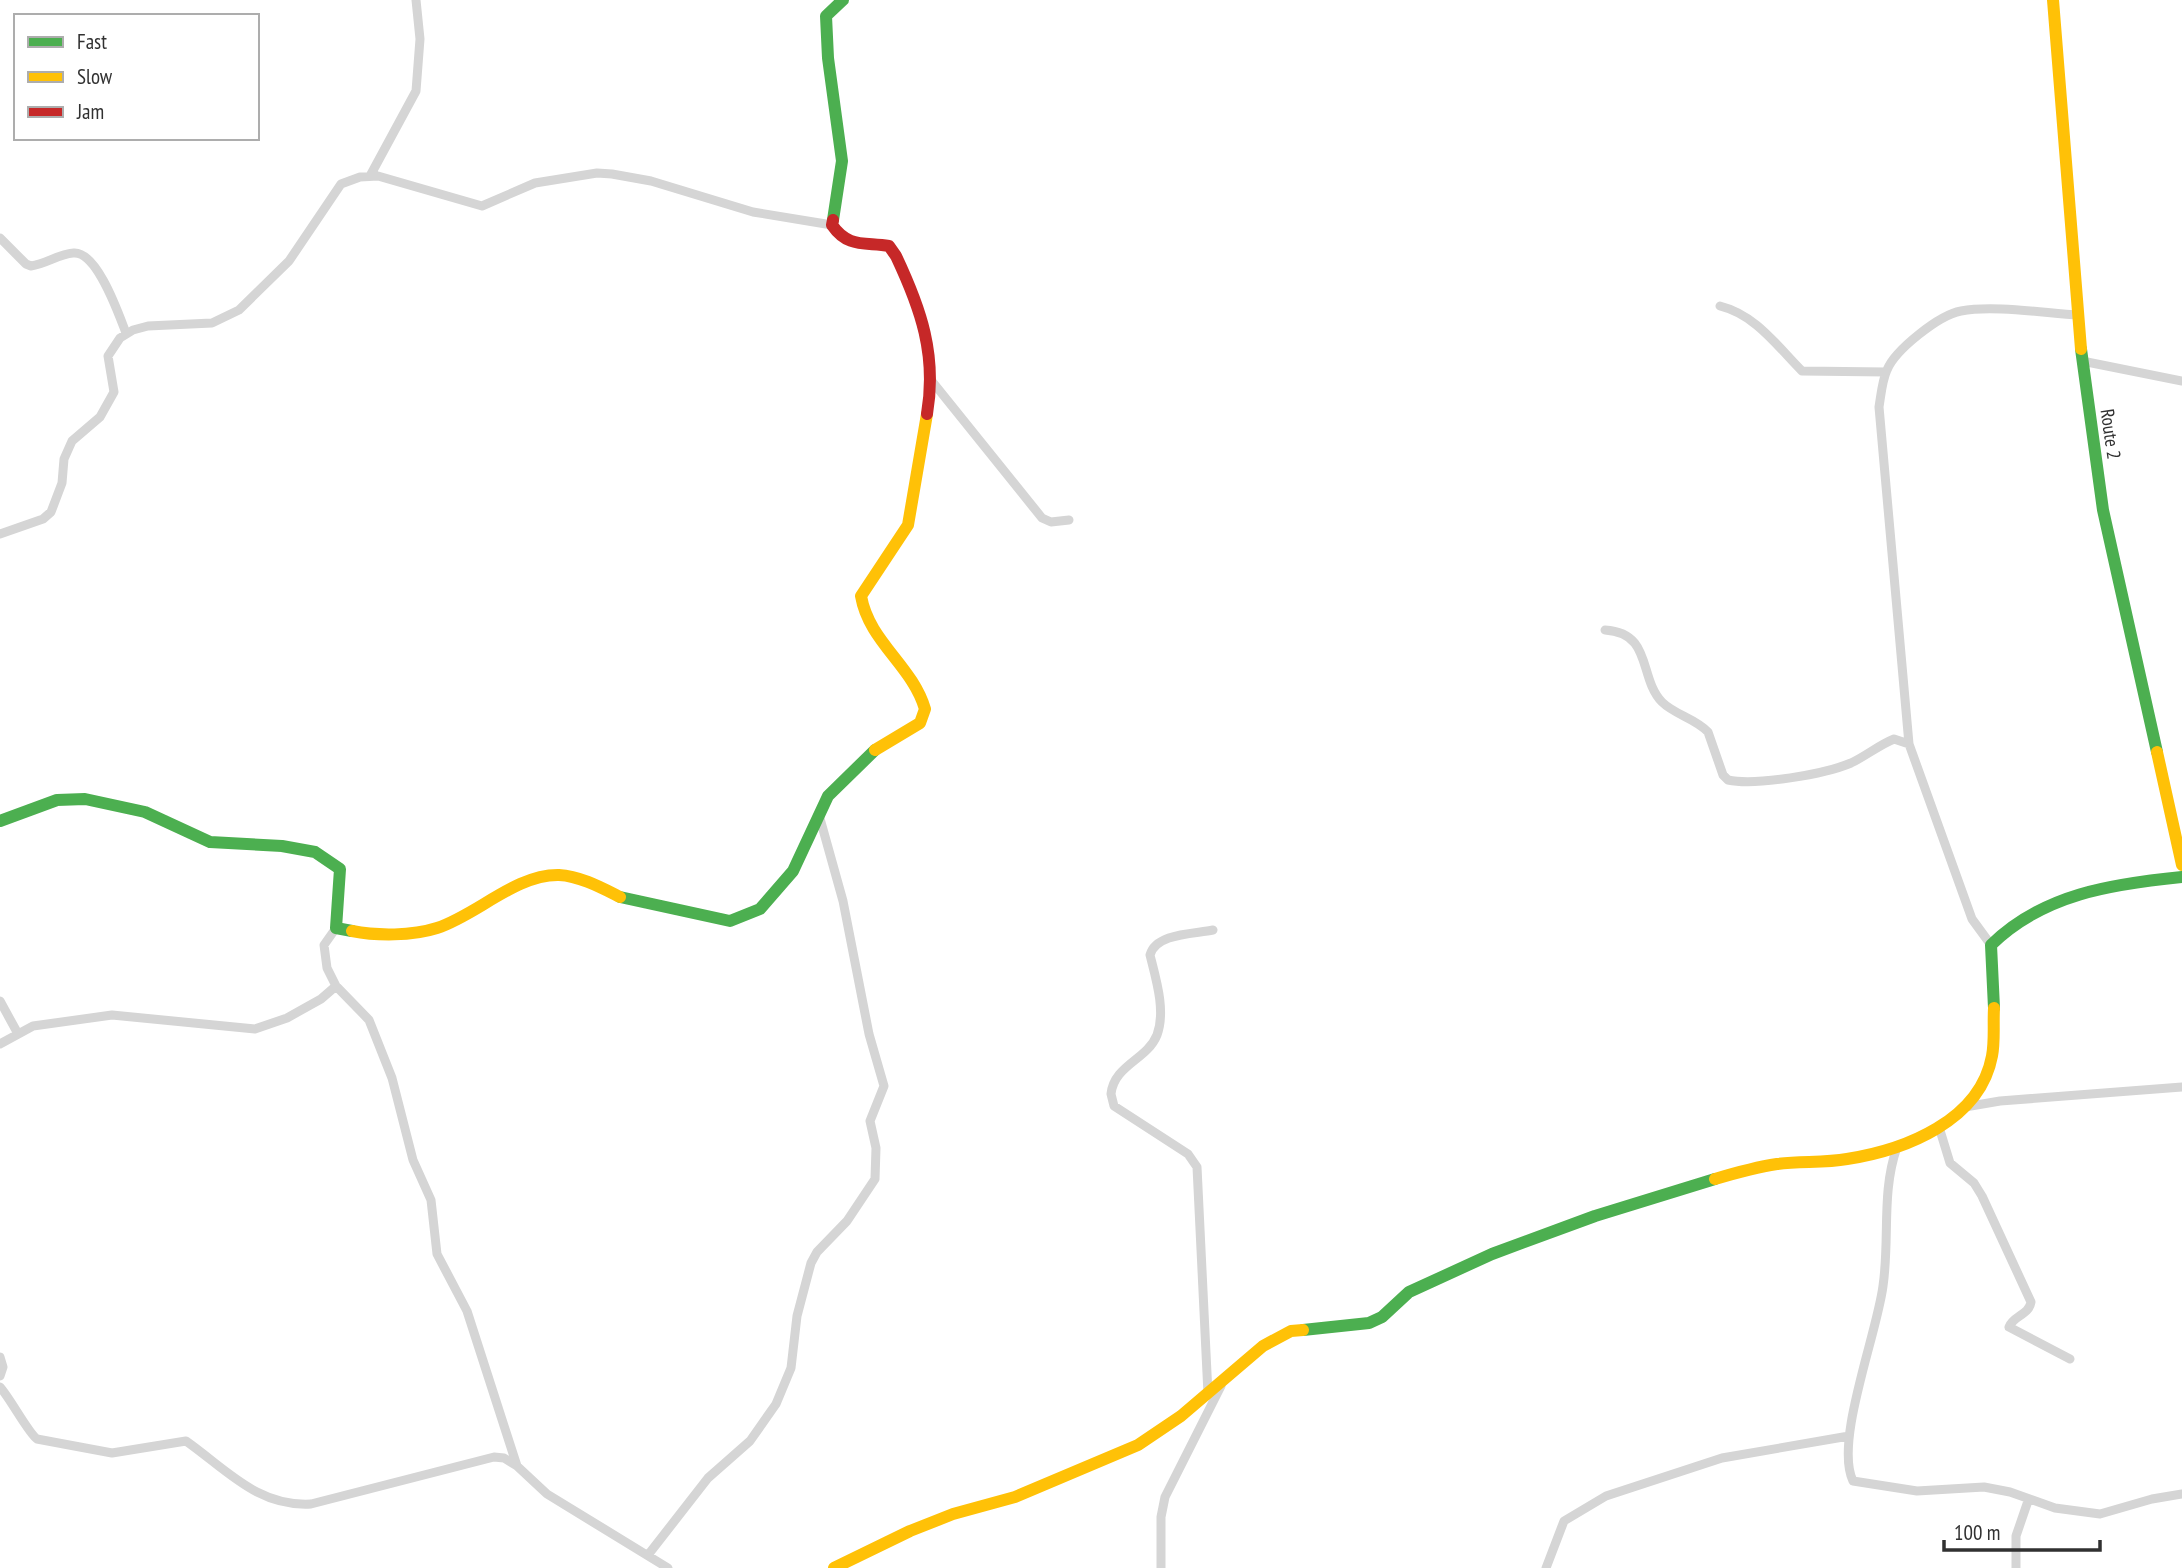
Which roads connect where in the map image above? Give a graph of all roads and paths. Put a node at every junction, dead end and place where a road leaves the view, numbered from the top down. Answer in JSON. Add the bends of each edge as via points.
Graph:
{"nodes":[{"id":1,"x":416,"y":0,"type":"edge"},
{"id":2,"x":843,"y":0,"type":"edge"},
{"id":3,"x":2053,"y":0,"type":"edge"},
{"id":4,"x":370,"y":176,"type":"junction"},
{"id":5,"x":832,"y":225,"type":"junction"},
{"id":6,"x":0,"y":238,"type":"edge"},
{"id":7,"x":1720,"y":306,"type":"dead end"},
{"id":8,"x":2079,"y":315,"type":"junction"},
{"id":9,"x":126,"y":333,"type":"junction"},
{"id":10,"x":2082,"y":361,"type":"junction"},
{"id":11,"x":1886,"y":372,"type":"junction"},
{"id":12,"x":931,"y":380,"type":"junction"},
{"id":13,"x":2182,"y":381,"type":"edge"},
{"id":14,"x":1069,"y":520,"type":"dead end"},
{"id":15,"x":0,"y":534,"type":"edge"},
{"id":16,"x":1605,"y":630,"type":"dead end"},
{"id":17,"x":1909,"y":744,"type":"junction"},
{"id":18,"x":819,"y":815,"type":"junction"},
{"id":19,"x":0,"y":821,"type":"edge"},
{"id":20,"x":2182,"y":865,"type":"edge"},
{"id":21,"x":2182,"y":877,"type":"edge"},
{"id":22,"x":336,"y":928,"type":"junction"},
{"id":23,"x":1213,"y":930,"type":"dead end"},
{"id":24,"x":1991,"y":945,"type":"junction"},
{"id":25,"x":336,"y":986,"type":"junction"},
{"id":26,"x":0,"y":1001,"type":"edge"},
{"id":27,"x":17,"y":1032,"type":"junction"},
{"id":28,"x":0,"y":1044,"type":"edge"},
{"id":29,"x":2182,"y":1087,"type":"edge"},
{"id":30,"x":1964,"y":1108,"type":"junction"},
{"id":31,"x":1939,"y":1127,"type":"junction"},
{"id":32,"x":1897,"y":1147,"type":"junction"},
{"id":33,"x":0,"y":1357,"type":"edge"},
{"id":34,"x":2070,"y":1359,"type":"dead end"},
{"id":35,"x":0,"y":1376,"type":"edge"},
{"id":36,"x":1223,"y":1381,"type":"junction"},
{"id":37,"x":0,"y":1387,"type":"edge"},
{"id":38,"x":1208,"y":1394,"type":"junction"},
{"id":39,"x":1849,"y":1436,"type":"junction"},
{"id":40,"x":517,"y":1466,"type":"junction"},
{"id":41,"x":2182,"y":1494,"type":"edge"},
{"id":42,"x":2028,"y":1501,"type":"junction"},
{"id":43,"x":648,"y":1555,"type":"junction"},
{"id":44,"x":667,"y":1568,"type":"edge"},
{"id":45,"x":834,"y":1568,"type":"edge"},
{"id":46,"x":1161,"y":1568,"type":"edge"},
{"id":47,"x":1546,"y":1568,"type":"edge"},
{"id":48,"x":2016,"y":1568,"type":"edge"}],
"edges":[{"from":1,"to":4,"type":"street","via":[[420,39],[416,91]]},
{"from":2,"to":5,"type":"main road","via":[[826,16],[842,161]]},
{"from":3,"to":8,"type":"main road","name":"Route 2"},
{"from":4,"to":5,"type":"street","via":[[430,188],[482,206],[535,183],[612,174],[753,212]]},
{"from":4,"to":9,"type":"street","via":[[341,184],[289,261],[227,318],[148,326]]},
{"from":5,"to":12,"type":"main road","via":[[843,240],[855,246],[889,246],[896,256],[927,331]]},
{"from":6,"to":9,"type":"street","via":[[31,266],[74,253],[85,256],[104,284]]},
{"from":7,"to":11,"type":"street","via":[[1738,310],[1802,370]]},
{"from":8,"to":10,"type":"main road","name":"Route 2"},
{"from":8,"to":11,"type":"street","via":[[1958,312],[1922,333]]},
{"from":9,"to":15,"type":"street","via":[[108,356],[114,392],[100,417],[72,441],[51,512]]},
{"from":10,"to":13,"type":"street"},
{"from":10,"to":20,"type":"main road","name":"Route 2","via":[[2103,510]]},
{"from":11,"to":17,"type":"street","via":[[1879,407]]},
{"from":12,"to":14,"type":"street","via":[[1042,518]]},
{"from":12,"to":18,"type":"main road","via":[[909,521],[861,592],[872,631],[904,664],[924,698],[925,718],[886,742],[839,783]]},
{"from":16,"to":17,"type":"street","via":[[1632,639],[1658,697],[1708,732],[1728,780],[1822,770],[1852,763],[1894,739]]},
{"from":17,"to":24,"type":"street","via":[[1972,919]]},
{"from":18,"to":22,"type":"main road","via":[[800,863],[772,898],[746,919],[730,921],[645,906],[562,875],[513,889],[436,928],[373,935]]},
{"from":18,"to":43,"type":"street","via":[[884,1086],[870,1121],[877,1157],[874,1179],[847,1222],[811,1263],[797,1316],[791,1368],[776,1404],[750,1441],[708,1478]]},
{"from":19,"to":22,"type":"main road","via":[[59,799],[75,798],[149,814],[198,839],[219,844],[254,843],[306,851],[334,861],[340,869]]},
{"from":21,"to":24,"type":"main road","via":[[2128,882],[2075,895],[2034,913]]},
{"from":22,"to":25,"type":"street","via":[[328,936],[324,957]]},
{"from":23,"to":38,"type":"street","via":[[1163,940],[1152,948],[1160,1018],[1157,1036],[1120,1072],[1111,1094],[1114,1106],[1188,1154],[1197,1167]]},
{"from":24,"to":30,"type":"main road","via":[[1994,1048],[1979,1091]]},
{"from":25,"to":27,"type":"street","via":[[287,1018],[255,1029],[112,1015],[53,1020]]},
{"from":25,"to":40,"type":"street","via":[[369,1020],[393,1078],[414,1160],[431,1200],[437,1254],[467,1311]]},
{"from":26,"to":27,"type":"street"},
{"from":27,"to":28,"type":"street"},
{"from":29,"to":30,"type":"street","via":[[2000,1101]]},
{"from":30,"to":31,"type":"main road"},
{"from":31,"to":32,"type":"main road"},
{"from":31,"to":34,"type":"street","via":[[1950,1164],[1974,1183],[1982,1196],[2031,1302],[2009,1327]]},
{"from":32,"to":36,"type":"main road","via":[[1847,1159],[1749,1169],[1595,1216],[1492,1254],[1409,1292],[1369,1323],[1291,1331],[1263,1346]]},
{"from":32,"to":39,"type":"street","via":[[1887,1179],[1884,1282],[1878,1321]]},
{"from":33,"to":35,"type":"street"},
{"from":36,"to":38,"type":"main road"},
{"from":36,"to":46,"type":"street","via":[[1165,1497]]},
{"from":37,"to":40,"type":"street","via":[[37,1439],[112,1453],[187,1441],[273,1502],[290,1505],[311,1504],[494,1457]]},
{"from":38,"to":45,"type":"main road","via":[[1138,1445],[1015,1497],[910,1531]]},
{"from":39,"to":42,"type":"street","via":[[1851,1478],[1856,1482],[1917,1491],[1984,1487]]},
{"from":39,"to":47,"type":"street","via":[[1722,1458],[1605,1496],[1564,1521]]},
{"from":40,"to":43,"type":"street","via":[[547,1494]]},
{"from":41,"to":42,"type":"street","via":[[2100,1514]]},
{"from":42,"to":48,"type":"street","via":[[2018,1528]]},
{"from":43,"to":44,"type":"street"}]}
